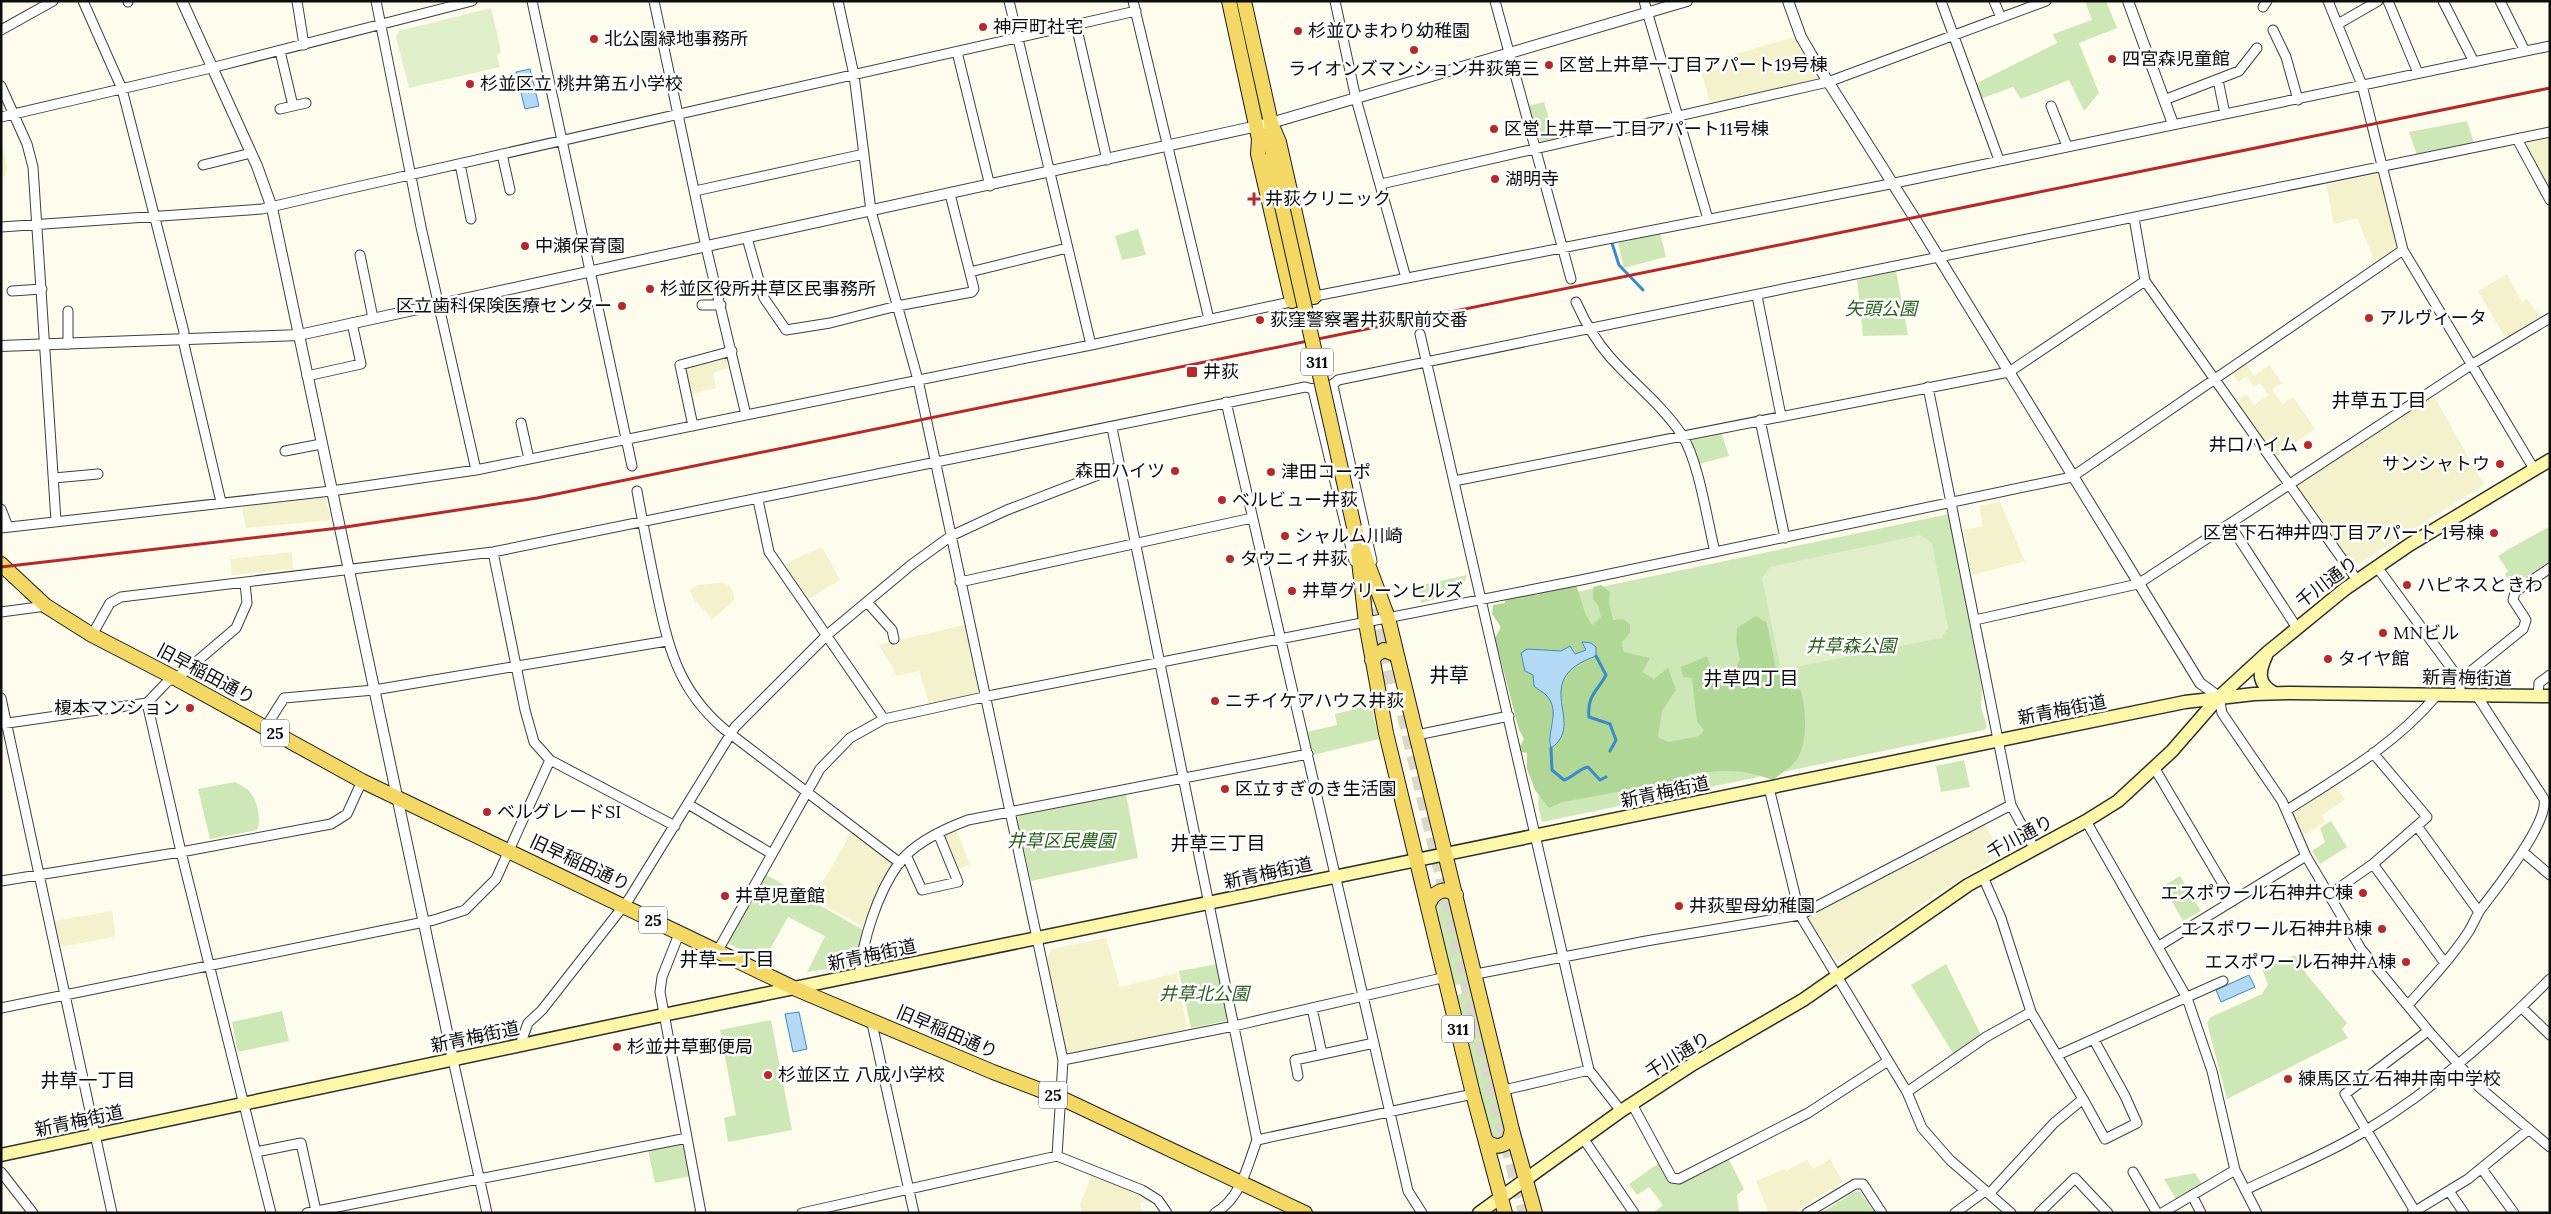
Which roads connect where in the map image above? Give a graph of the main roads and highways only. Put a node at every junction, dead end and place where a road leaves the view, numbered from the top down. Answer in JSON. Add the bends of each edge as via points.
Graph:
{"nodes":[{"id":1,"x":1228,"y":1,"type":"edge"},
{"id":2,"x":1244,"y":1,"type":"edge"},
{"id":3,"x":1271,"y":123,"type":"junction"},
{"id":4,"x":1257,"y":126,"type":"junction"},
{"id":5,"x":1273,"y":167,"type":"junction"},
{"id":6,"x":1314,"y":297,"type":"road end"},
{"id":7,"x":1292,"y":301,"type":"road end"},
{"id":8,"x":2549,"y":462,"type":"edge"},
{"id":9,"x":1354,"y":527,"type":"junction"},
{"id":10,"x":1,"y":564,"type":"edge"},
{"id":11,"x":2268,"y":652,"type":"junction"},
{"id":12,"x":1397,"y":654,"type":"junction"},
{"id":13,"x":1372,"y":660,"type":"junction"},
{"id":14,"x":2274,"y":693,"type":"junction"},
{"id":15,"x":2544,"y":696,"type":"edge"},
{"id":16,"x":2219,"y":697,"type":"junction"},
{"id":17,"x":1445,"y":854,"type":"junction"},
{"id":18,"x":1417,"y":860,"type":"junction"},
{"id":19,"x":1456,"y":896,"type":"junction"},
{"id":20,"x":1428,"y":906,"type":"junction"},
{"id":21,"x":796,"y":989,"type":"junction"},
{"id":22,"x":1512,"y":1130,"type":"junction"},
{"id":23,"x":1486,"y":1141,"type":"junction"},
{"id":24,"x":1,"y":1155,"type":"edge"},
{"id":25,"x":1525,"y":1180,"type":"junction"},
{"id":26,"x":1501,"y":1198,"type":"junction"},
{"id":27,"x":1305,"y":1213,"type":"edge"},
{"id":28,"x":1479,"y":1213,"type":"edge"},
{"id":29,"x":1505,"y":1213,"type":"edge"},
{"id":30,"x":1534,"y":1213,"type":"edge"}],
"edges":[{"from":1,"to":4,"type":"main road","number":"311"},
{"from":2,"to":3,"type":"main road","number":"311"},
{"from":3,"to":5,"type":"main road","number":"311"},
{"from":3,"to":6,"type":"main road","via":[[1279,142]]},
{"from":4,"to":5,"type":"main road","number":"311"},
{"from":4,"to":7,"type":"main road","via":[[1258,154]]},
{"from":5,"to":9,"type":"main road","number":"311","bridge":true},
{"from":8,"to":11,"type":"main road","name":"千川通り","via":[[2357,580]]},
{"from":9,"to":12,"type":"main road","number":"311","via":[[1388,618]]},
{"from":9,"to":13,"type":"main road","number":"311"},
{"from":10,"to":21,"type":"main road","name":"旧早稲田通り","number":"25","via":[[46,606],[92,635],[362,781]]},
{"from":11,"to":14,"type":"main road","via":[[2262,665],[2261,680],[2265,688]]},
{"from":11,"to":16,"type":"main road","name":"千川通り"},
{"from":12,"to":13,"type":"main road","via":[[1384,650]]},
{"from":12,"to":17,"type":"main road","number":"311"},
{"from":13,"to":18,"type":"main road","number":"311"},
{"from":14,"to":15,"type":"main road","name":"新青梅街道"},
{"from":14,"to":16,"type":"main road","name":"新青梅街道"},
{"from":16,"to":17,"type":"main road","name":"新青梅街道"},
{"from":16,"to":25,"type":"main road","name":"千川通り","via":[[2155,769],[2118,801],[1983,877],[1780,1015],[1694,1064],[1621,1111]]},
{"from":17,"to":18,"type":"main road","name":"新青梅街道"},
{"from":17,"to":19,"type":"main road","number":"311"},
{"from":18,"to":20,"type":"main road","number":"311"},
{"from":18,"to":21,"type":"main road","name":"新青梅街道"},
{"from":19,"to":20,"type":"main road","via":[[1440,891],[1430,898]]},
{"from":19,"to":22,"type":"main road","number":"311"},
{"from":20,"to":23,"type":"main road","number":"311"},
{"from":21,"to":24,"type":"main road","name":"新青梅街道"},
{"from":21,"to":27,"type":"main road","name":"旧早稲田通り","number":"25","via":[[1061,1098]]},
{"from":22,"to":23,"type":"main road","via":[[1509,1141],[1500,1146]]},
{"from":22,"to":25,"type":"main road","number":"311"},
{"from":23,"to":26,"type":"main road","number":"311"},
{"from":25,"to":26,"type":"main road","name":"千川通り"},
{"from":25,"to":30,"type":"main road","number":"311"},
{"from":26,"to":28,"type":"main road","name":"千川通り"},
{"from":26,"to":29,"type":"main road","number":"311"}]}
